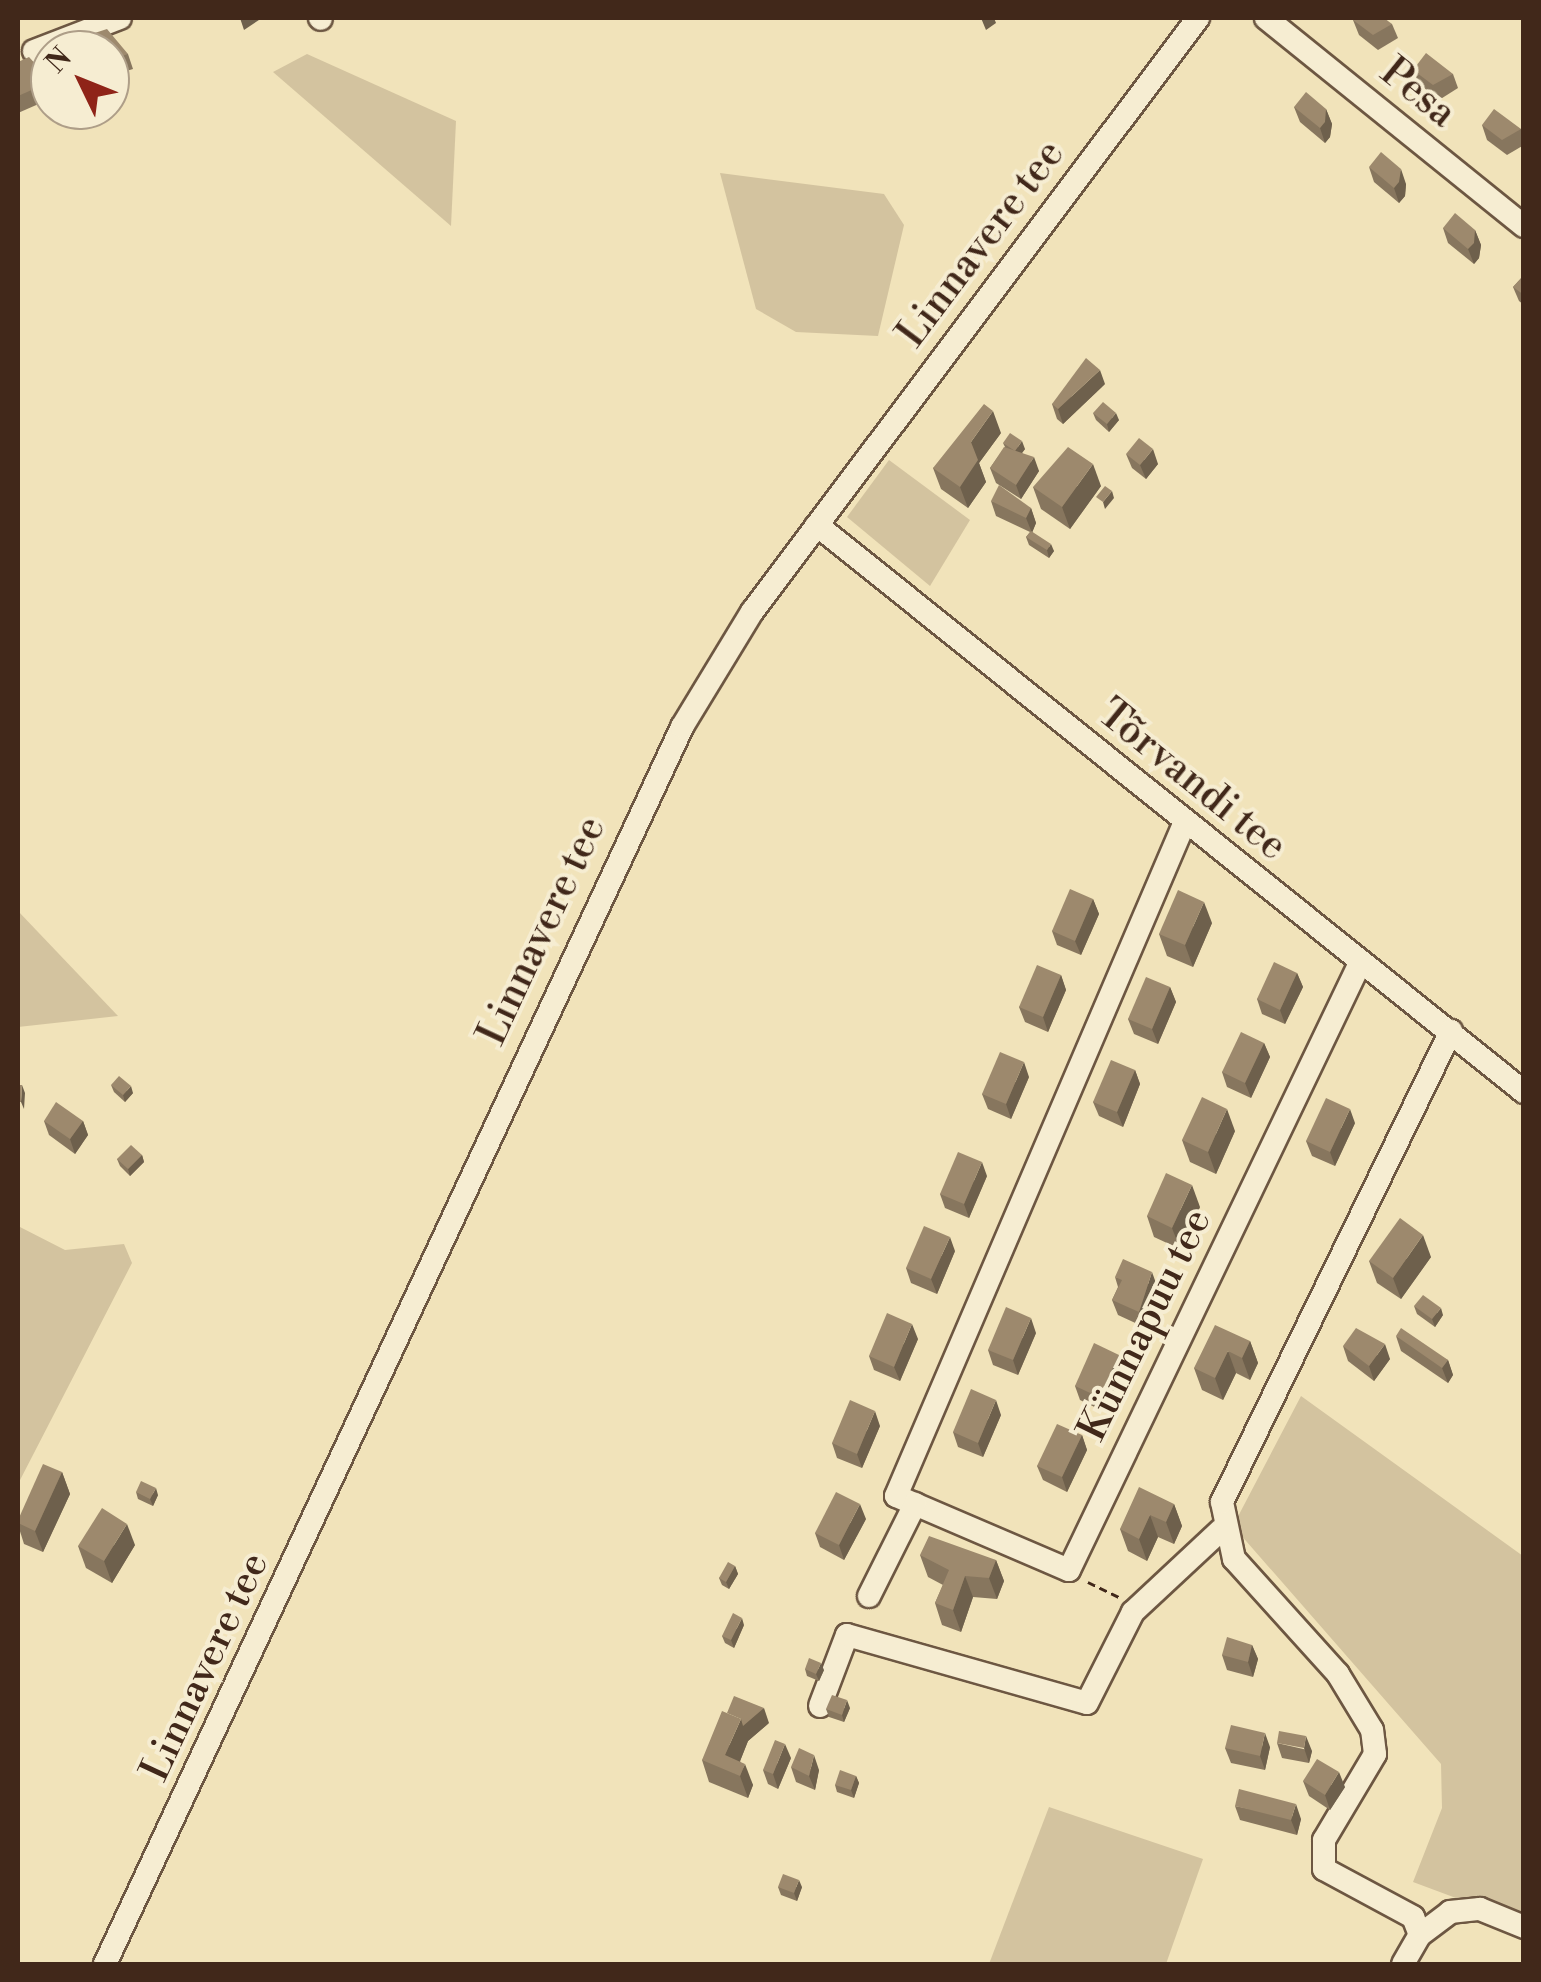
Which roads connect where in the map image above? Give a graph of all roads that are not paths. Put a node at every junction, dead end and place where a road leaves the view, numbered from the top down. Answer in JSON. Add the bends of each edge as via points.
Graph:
{"nodes":[{"id":1,"x":120,"y":18,"type":"edge"},
{"id":2,"x":1198,"y":18,"type":"edge"},
{"id":3,"x":1266,"y":18,"type":"edge"},
{"id":4,"x":89,"y":30,"type":"edge"},
{"id":5,"x":1524,"y":226,"type":"edge"},
{"id":6,"x":816,"y":525,"type":"junction"},
{"id":7,"x":1184,"y":824,"type":"junction"},
{"id":8,"x":1361,"y":961,"type":"junction"},
{"id":9,"x":1451,"y":1030,"type":"junction"},
{"id":10,"x":1524,"y":1092,"type":"edge"},
{"id":11,"x":914,"y":1504,"type":"junction"},
{"id":12,"x":1222,"y":1530,"type":"junction"},
{"id":13,"x":869,"y":1596,"type":"dead end"},
{"id":14,"x":820,"y":1706,"type":"dead end"},
{"id":15,"x":1524,"y":1927,"type":"edge"},
{"id":16,"x":1420,"y":1936,"type":"junction"},
{"id":17,"x":105,"y":1964,"type":"edge"},
{"id":18,"x":1403,"y":1964,"type":"edge"}],
"edges":[{"from":1,"to":4,"type":"street"},
{"from":2,"to":6,"type":"street","name":"Linnavere tee"},
{"from":3,"to":5,"type":"street","name":"Pesa"},
{"from":6,"to":7,"type":"street","name":"Tõrvandi tee"},
{"from":6,"to":17,"type":"street","name":"Linnavere tee","via":[[682,726],[617,856]]},
{"from":7,"to":8,"type":"street","name":"Tõrvandi tee"},
{"from":7,"to":11,"type":"street","via":[[896,1496]]},
{"from":8,"to":9,"type":"street","name":"Tõrvandi tee"},
{"from":8,"to":11,"type":"street","name":"Künnapuu tee","via":[[1070,1570]]},
{"from":9,"to":10,"type":"street","name":"Tõrvandi tee"},
{"from":9,"to":12,"type":"street","via":[[1222,1502]]},
{"from":11,"to":13,"type":"street"},
{"from":12,"to":14,"type":"street","via":[[1140,1606],[1087,1703],[847,1635]]},
{"from":12,"to":16,"type":"street","via":[[1372,1730],[1376,1754],[1324,1840],[1324,1869],[1398,1905]]},
{"from":15,"to":16,"type":"street","via":[[1480,1909],[1450,1912]]},
{"from":16,"to":18,"type":"street"}]}
